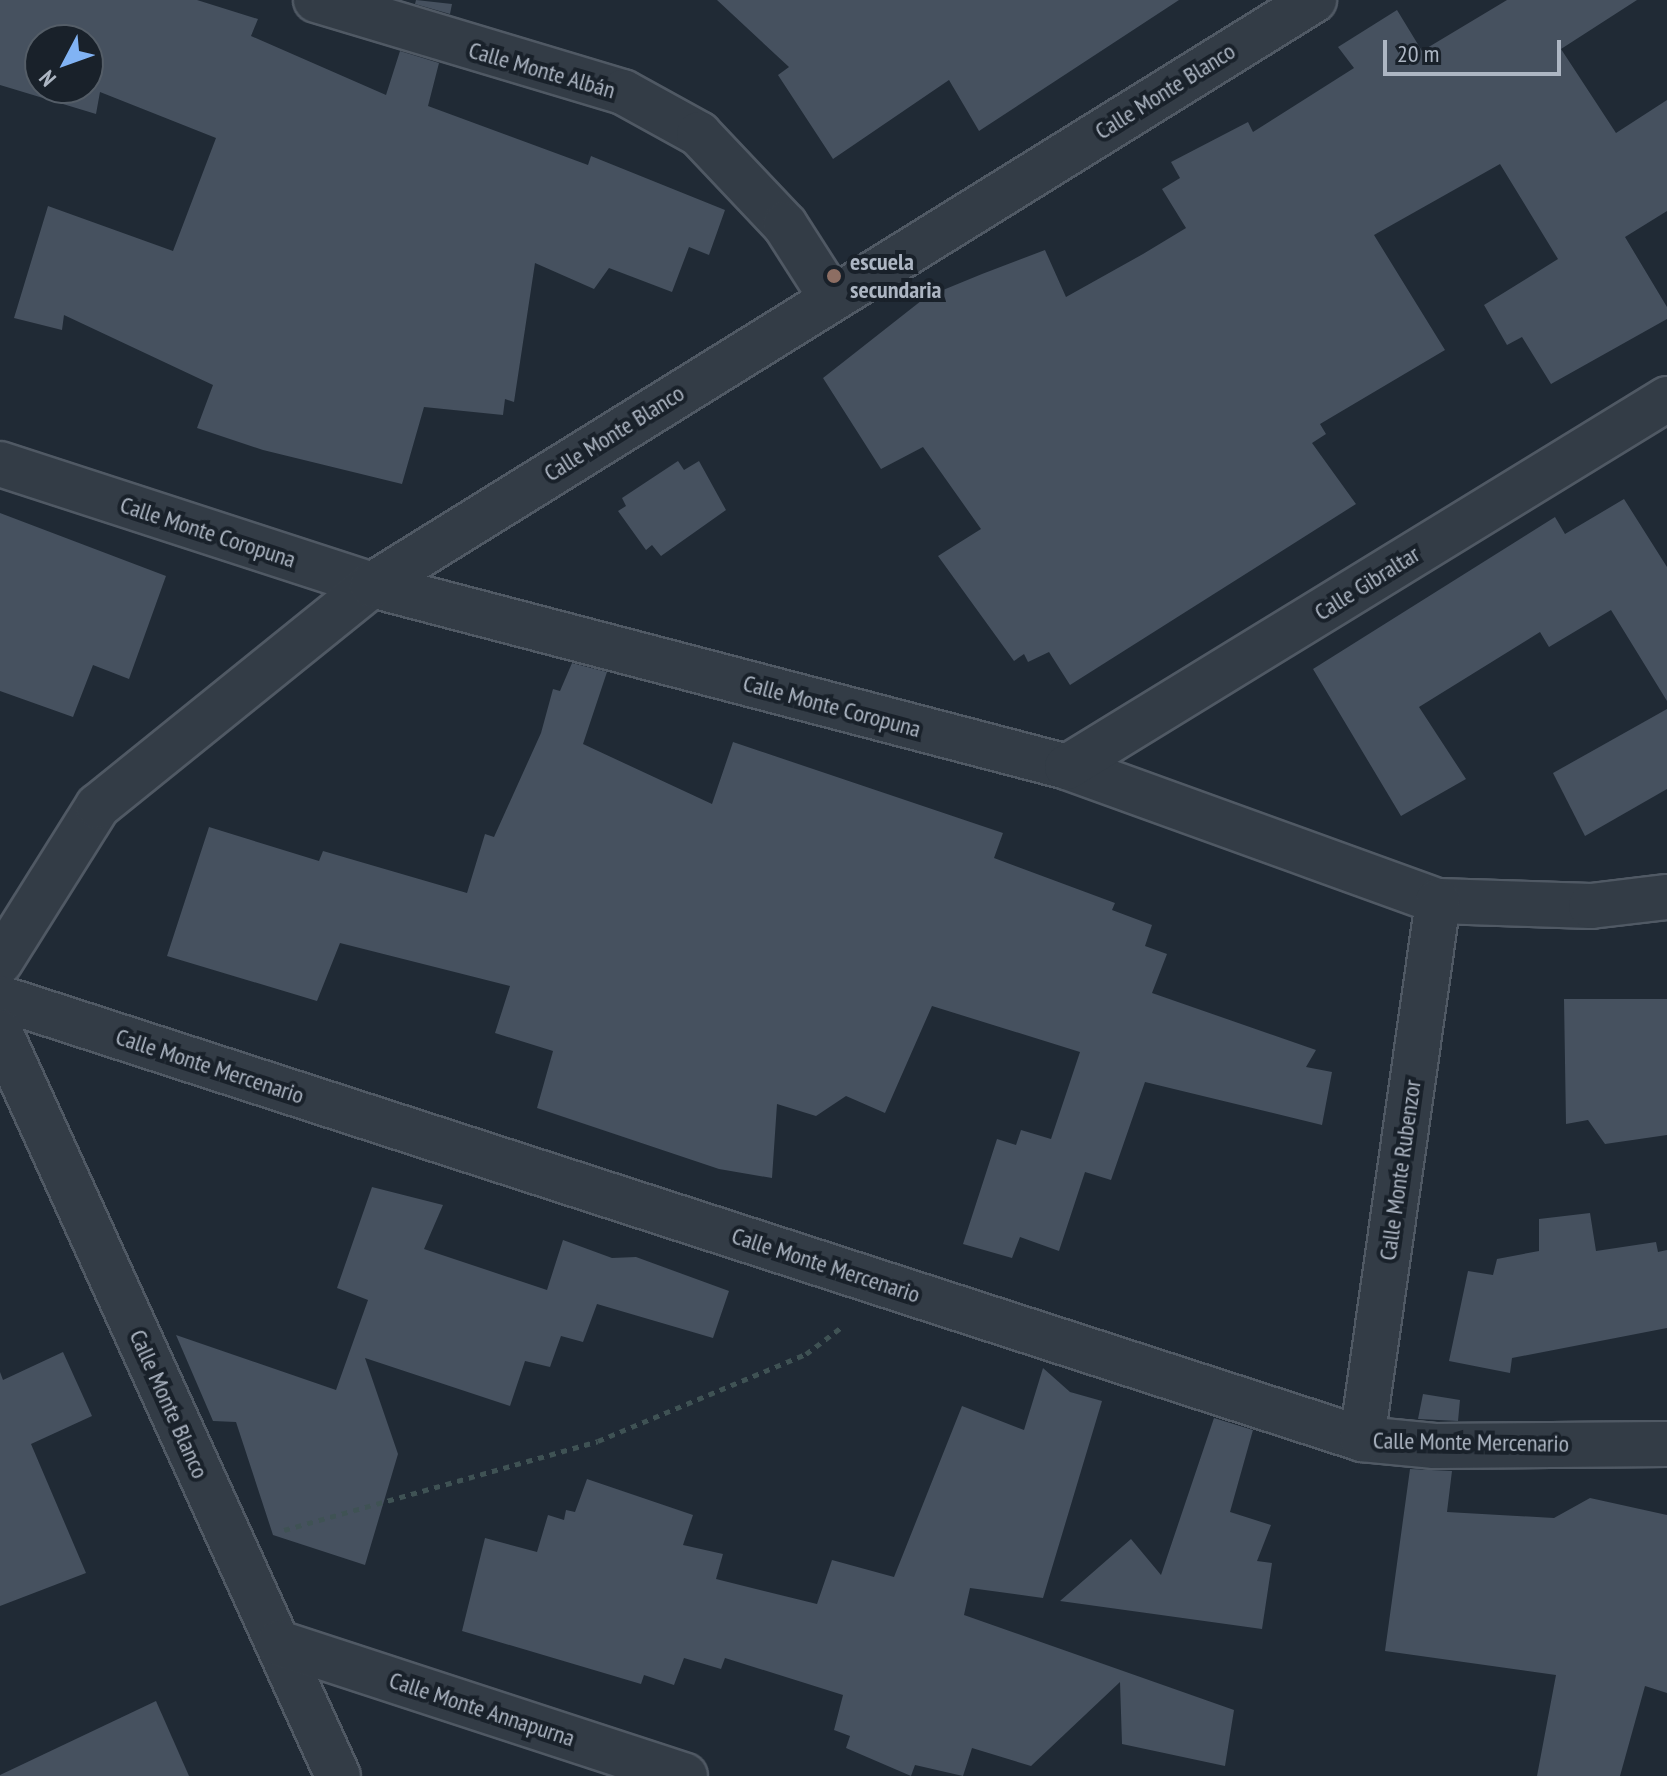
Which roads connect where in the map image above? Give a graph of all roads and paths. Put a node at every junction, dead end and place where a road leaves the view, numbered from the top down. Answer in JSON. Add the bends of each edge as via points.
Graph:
{"nodes":[{"id":1,"x":316,"y":0,"type":"edge"},
{"id":2,"x":1308,"y":2,"type":"edge"},
{"id":3,"x":831,"y":297,"type":"junction"},
{"id":4,"x":1667,"y":399,"type":"edge"},
{"id":5,"x":0,"y":464,"type":"edge"},
{"id":6,"x":372,"y":585,"type":"junction"},
{"id":7,"x":1067,"y":767,"type":"junction"},
{"id":8,"x":1667,"y":897,"type":"edge"},
{"id":9,"x":1438,"y":901,"type":"junction"},
{"id":10,"x":0,"y":962,"type":"edge"},
{"id":11,"x":0,"y":998,"type":"edge"},
{"id":12,"x":0,"y":1032,"type":"edge"},
{"id":13,"x":896,"y":1288,"type":"junction"},
{"id":14,"x":1362,"y":1439,"type":"junction"},
{"id":15,"x":1667,"y":1444,"type":"edge"},
{"id":16,"x":234,"y":1545,"type":"junction"},
{"id":17,"x":279,"y":1643,"type":"junction"},
{"id":18,"x":338,"y":1776,"type":"edge"},
{"id":19,"x":685,"y":1776,"type":"edge"}],
"edges":[{"from":1,"to":3,"type":"street","name":"Calle Monte Albán","via":[[623,92],[699,134],[785,225]]},
{"from":2,"to":3,"type":"street","name":"Calle Monte Blanco"},
{"from":3,"to":6,"type":"street","name":"Calle Monte Blanco"},
{"from":4,"to":7,"type":"street","name":"Calle Gibraltar"},
{"from":5,"to":6,"type":"street","name":"Calle Monte Coropuna"},
{"from":6,"to":7,"type":"street","name":"Calle Monte Coropuna"},
{"from":6,"to":10,"type":"street","name":"Calle Monte Blanco","via":[[98,806]]},
{"from":7,"to":9,"type":"street","name":"Calle Monte Coropuna"},
{"from":8,"to":9,"type":"street","name":"Calle Monte Coropuna","via":[[1591,906]]},
{"from":9,"to":14,"type":"street","name":"Calle Monte Rubenzor"},
{"from":11,"to":13,"type":"street","name":"Calle Monte Mercenario"},
{"from":12,"to":16,"type":"street","name":"Calle Monte Blanco"},
{"from":13,"to":14,"type":"street","name":"Calle Monte Mercenario"},
{"from":13,"to":16,"type":"path","via":[[806,1354],[598,1441]]},
{"from":14,"to":15,"type":"street","name":"Calle Monte Mercenario","via":[[1435,1446]]},
{"from":16,"to":17,"type":"street","name":"Calle Monte Blanco"},
{"from":17,"to":18,"type":"street","name":"Calle Monte Blanco"},
{"from":17,"to":19,"type":"street","name":"Calle Monte Annapurna"}]}
